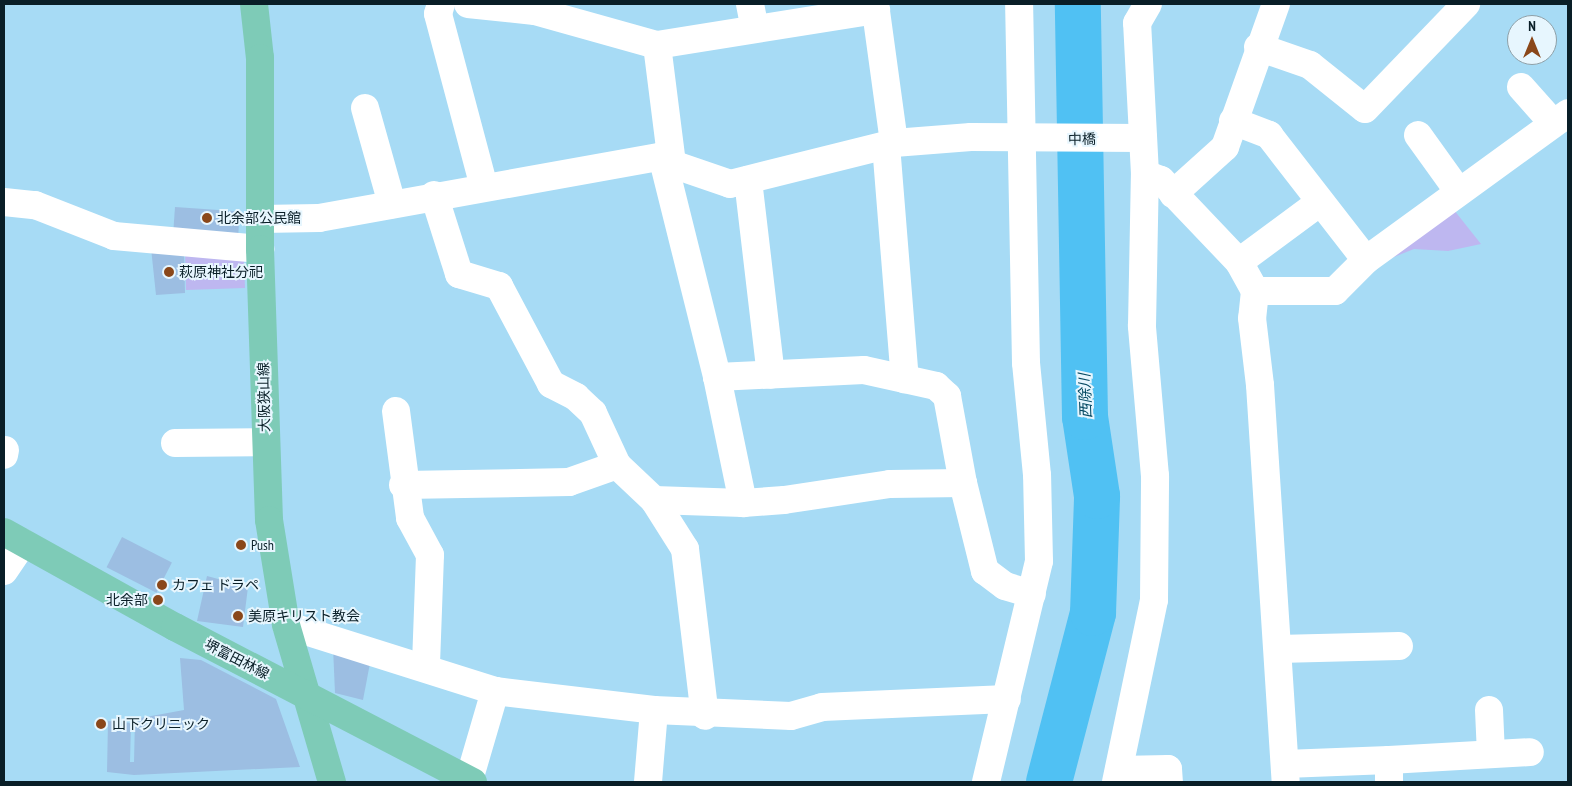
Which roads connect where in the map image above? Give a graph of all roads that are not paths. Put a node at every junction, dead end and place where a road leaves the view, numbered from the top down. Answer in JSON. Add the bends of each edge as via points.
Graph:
{"nodes":[{"id":1,"x":254,"y":4,"type":"edge"},
{"id":2,"x":441,"y":4,"type":"edge"},
{"id":3,"x":1019,"y":4,"type":"edge"},
{"id":4,"x":1276,"y":4,"type":"edge"},
{"id":5,"x":1466,"y":4,"type":"edge"},
{"id":6,"x":485,"y":5,"type":"edge"},
{"id":7,"x":875,"y":7,"type":"edge"},
{"id":8,"x":1140,"y":10,"type":"edge"},
{"id":9,"x":753,"y":16,"type":"edge"},
{"id":10,"x":657,"y":44,"type":"junction"},
{"id":11,"x":1258,"y":47,"type":"junction"},
{"id":12,"x":1521,"y":87,"type":"dead end"},
{"id":13,"x":365,"y":108,"type":"dead end"},
{"id":14,"x":1561,"y":118,"type":"edge"},
{"id":15,"x":1234,"y":121,"type":"junction"},
{"id":16,"x":1418,"y":135,"type":"dead end"},
{"id":17,"x":1142,"y":138,"type":"junction"},
{"id":18,"x":1022,"y":140,"type":"junction"},
{"id":19,"x":890,"y":144,"type":"junction"},
{"id":20,"x":667,"y":160,"type":"junction"},
{"id":21,"x":1144,"y":174,"type":"junction"},
{"id":22,"x":748,"y":180,"type":"junction"},
{"id":23,"x":484,"y":187,"type":"junction"},
{"id":24,"x":1459,"y":192,"type":"junction"},
{"id":25,"x":1173,"y":194,"type":"junction"},
{"id":26,"x":434,"y":195,"type":"junction"},
{"id":27,"x":4,"y":202,"type":"edge"},
{"id":28,"x":1320,"y":202,"type":"junction"},
{"id":29,"x":392,"y":204,"type":"junction"},
{"id":30,"x":261,"y":219,"type":"junction"},
{"id":31,"x":260,"y":249,"type":"junction"},
{"id":32,"x":1366,"y":260,"type":"junction"},
{"id":33,"x":1240,"y":262,"type":"junction"},
{"id":34,"x":1254,"y":291,"type":"junction"},
{"id":35,"x":772,"y":375,"type":"junction"},
{"id":36,"x":717,"y":377,"type":"junction"},
{"id":37,"x":905,"y":379,"type":"junction"},
{"id":38,"x":396,"y":411,"type":"dead end"},
{"id":39,"x":264,"y":442,"type":"junction"},
{"id":40,"x":175,"y":443,"type":"dead end"},
{"id":41,"x":617,"y":465,"type":"junction"},
{"id":42,"x":963,"y":483,"type":"junction"},
{"id":43,"x":403,"y":485,"type":"junction"},
{"id":44,"x":654,"y":500,"type":"junction"},
{"id":45,"x":743,"y":503,"type":"junction"},
{"id":46,"x":13,"y":538,"type":"edge"},
{"id":47,"x":4,"y":571,"type":"edge"},
{"id":48,"x":1032,"y":594,"type":"junction"},
{"id":49,"x":286,"y":625,"type":"junction"},
{"id":50,"x":1399,"y":646,"type":"dead end"},
{"id":51,"x":1278,"y":649,"type":"junction"},
{"id":52,"x":426,"y":666,"type":"junction"},
{"id":53,"x":495,"y":691,"type":"junction"},
{"id":54,"x":306,"y":694,"type":"junction"},
{"id":55,"x":1007,"y":699,"type":"junction"},
{"id":56,"x":654,"y":710,"type":"junction"},
{"id":57,"x":1488,"y":710,"type":"dead end"},
{"id":58,"x":705,"y":716,"type":"junction"},
{"id":59,"x":1530,"y":752,"type":"dead end"},
{"id":60,"x":1491,"y":754,"type":"junction"},
{"id":61,"x":1389,"y":771,"type":"edge"},
{"id":62,"x":1285,"y":773,"type":"edge"},
{"id":63,"x":1118,"y":776,"type":"edge"},
{"id":64,"x":328,"y":777,"type":"edge"},
{"id":65,"x":471,"y":781,"type":"edge"},
{"id":66,"x":648,"y":782,"type":"edge"},
{"id":67,"x":986,"y":782,"type":"edge"},
{"id":68,"x":1169,"y":782,"type":"edge"}],
"edges":[{"from":1,"to":30,"type":"main road","name":"大阪狭山線","via":[[260,58]]},
{"from":2,"to":23,"type":"street","via":[[438,14]]},
{"from":3,"to":18,"type":"street"},
{"from":4,"to":11,"type":"street"},
{"from":5,"to":11,"type":"street","via":[[1365,109],[1310,65]]},
{"from":6,"to":10,"type":"street","via":[[535,11]]},
{"from":7,"to":9,"type":"street"},
{"from":7,"to":19,"type":"street"},
{"from":8,"to":17,"type":"street"},
{"from":9,"to":10,"type":"street"},
{"from":10,"to":20,"type":"street"},
{"from":11,"to":15,"type":"street"},
{"from":12,"to":14,"type":"street"},
{"from":13,"to":29,"type":"street"},
{"from":14,"to":24,"type":"street"},
{"from":15,"to":25,"type":"street","via":[[1225,147]]},
{"from":15,"to":28,"type":"street","via":[[1269,135]]},
{"from":16,"to":24,"type":"street"},
{"from":17,"to":18,"type":"street","name":"中橋"},
{"from":17,"to":21,"type":"street"},
{"from":18,"to":19,"type":"street","name":"中橋","via":[[972,137]]},
{"from":18,"to":48,"type":"street","via":[[1026,363],[1037,476],[1039,561]]},
{"from":19,"to":22,"type":"street","name":"中橋"},
{"from":19,"to":37,"type":"street"},
{"from":20,"to":22,"type":"street","name":"中橋","via":[[730,184]]},
{"from":20,"to":23,"type":"street"},
{"from":20,"to":36,"type":"street"},
{"from":21,"to":25,"type":"street","via":[[1161,180]]},
{"from":21,"to":63,"type":"street","via":[[1142,326],[1155,476],[1154,600]]},
{"from":22,"to":35,"type":"street"},
{"from":23,"to":26,"type":"street"},
{"from":24,"to":32,"type":"street"},
{"from":25,"to":33,"type":"street"},
{"from":26,"to":29,"type":"street"},
{"from":26,"to":41,"type":"street","via":[[459,274],[499,286],[552,384],[576,397],[594,413]]},
{"from":27,"to":31,"type":"street","via":[[35,204],[114,236]]},
{"from":28,"to":32,"type":"street"},
{"from":28,"to":33,"type":"street"},
{"from":29,"to":30,"type":"street","via":[[318,218]]},
{"from":30,"to":31,"type":"main road","name":"大阪狭山線"},
{"from":31,"to":39,"type":"main road","name":"大阪狭山線"},
{"from":32,"to":34,"type":"street","via":[[1335,291]]},
{"from":33,"to":34,"type":"street"},
{"from":34,"to":51,"type":"street","via":[[1252,318],[1260,385]]},
{"from":35,"to":36,"type":"street"},
{"from":35,"to":37,"type":"street","via":[[864,370]]},
{"from":36,"to":45,"type":"street"},
{"from":37,"to":42,"type":"street","via":[[936,386],[947,396]]},
{"from":38,"to":43,"type":"street"},
{"from":39,"to":40,"type":"street"},
{"from":39,"to":49,"type":"main road","name":"大阪狭山線","via":[[269,520]]},
{"from":41,"to":43,"type":"street","via":[[569,482]]},
{"from":41,"to":44,"type":"street"},
{"from":42,"to":45,"type":"street","via":[[881,485]]},
{"from":42,"to":48,"type":"street","via":[[986,571],[1005,586]]},
{"from":43,"to":52,"type":"street","via":[[410,518],[430,555]]},
{"from":44,"to":45,"type":"street"},
{"from":44,"to":58,"type":"street","via":[[685,549]]},
{"from":46,"to":47,"type":"street"},
{"from":46,"to":54,"type":"main road","name":"堺富田林線"},
{"from":48,"to":55,"type":"street"},
{"from":49,"to":52,"type":"street"},
{"from":49,"to":54,"type":"main road","name":"大阪狭山線"},
{"from":50,"to":51,"type":"street"},
{"from":51,"to":62,"type":"street"},
{"from":52,"to":53,"type":"street"},
{"from":53,"to":56,"type":"street"},
{"from":53,"to":65,"type":"street"},
{"from":54,"to":64,"type":"main road","name":"大阪狭山線"},
{"from":54,"to":65,"type":"main road","name":"堺富田林線"},
{"from":55,"to":58,"type":"street","via":[[822,707],[791,716]]},
{"from":55,"to":67,"type":"street"},
{"from":56,"to":58,"type":"street"},
{"from":56,"to":66,"type":"street"},
{"from":57,"to":60,"type":"street"},
{"from":59,"to":60,"type":"street"},
{"from":60,"to":61,"type":"street"},
{"from":61,"to":62,"type":"street"},
{"from":63,"to":68,"type":"street","via":[[1168,769]]}]}
